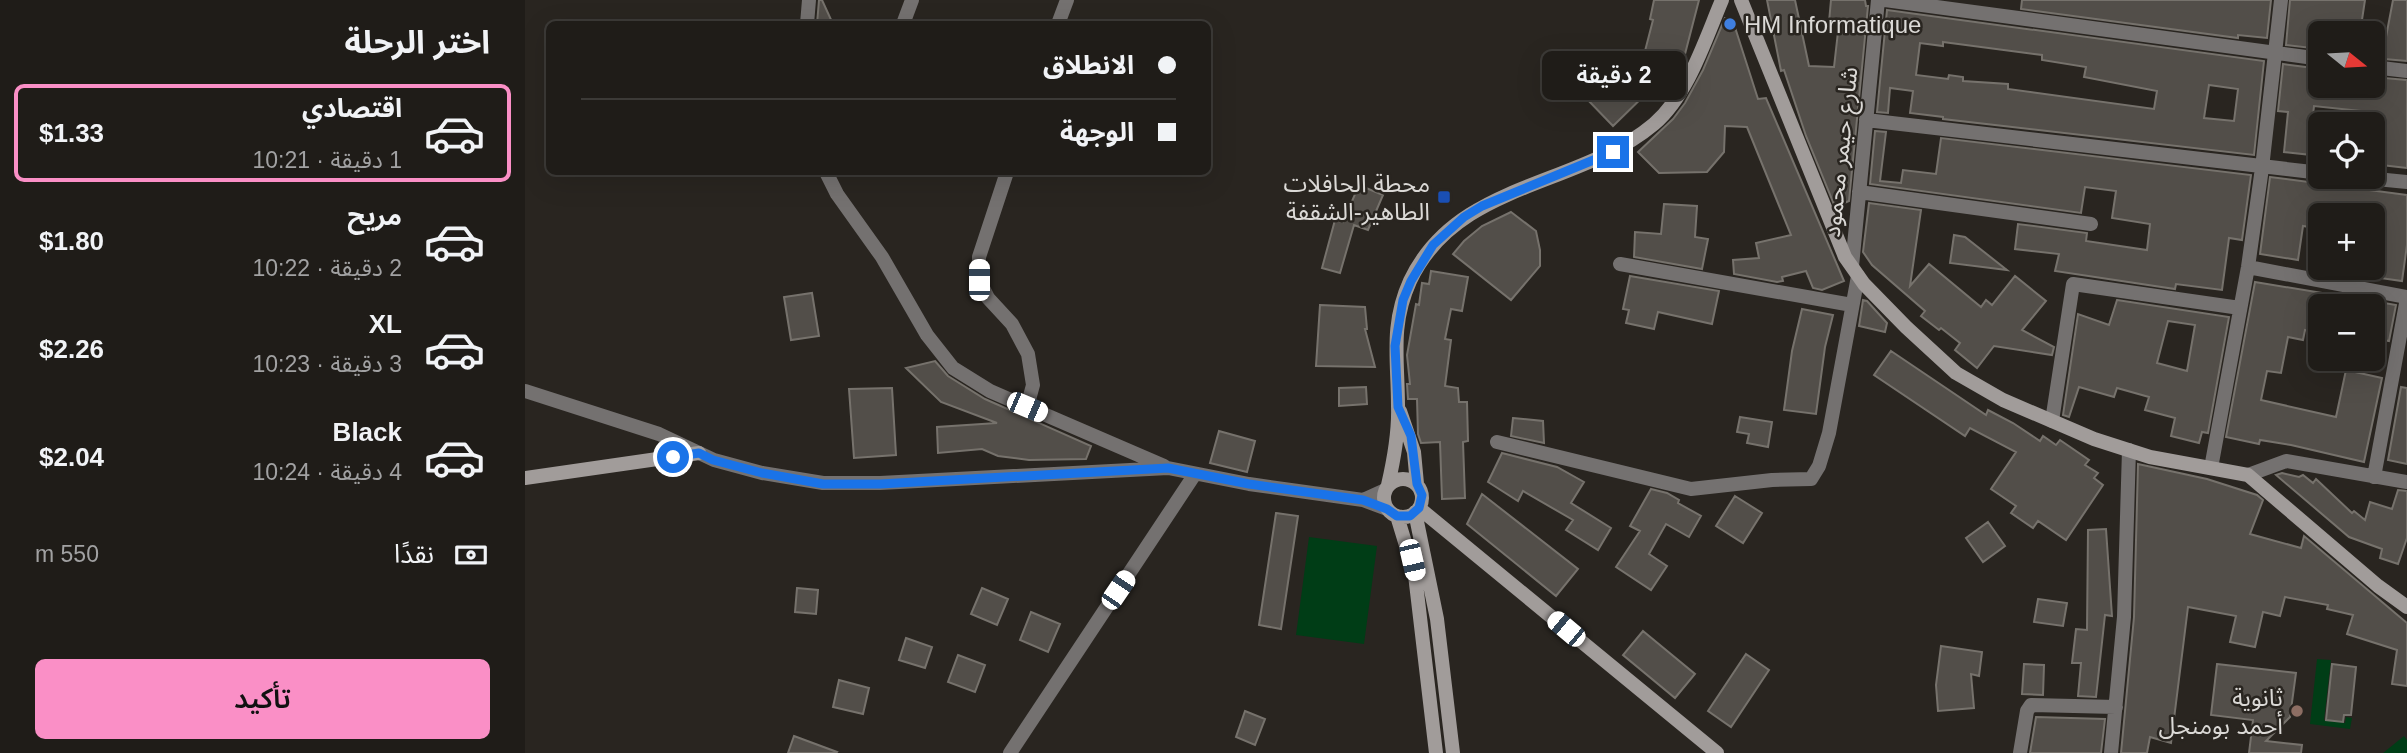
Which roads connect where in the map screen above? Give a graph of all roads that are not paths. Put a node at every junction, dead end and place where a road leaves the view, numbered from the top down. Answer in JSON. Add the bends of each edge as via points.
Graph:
{"nodes":[{"id":1,"x":809,"y":0,"type":"edge"},
{"id":2,"x":912,"y":0,"type":"edge"},
{"id":3,"x":1067,"y":0,"type":"edge"},
{"id":4,"x":1722,"y":0,"type":"edge"},
{"id":5,"x":1741,"y":0,"type":"edge"},
{"id":6,"x":1878,"y":0,"type":"edge"},
{"id":7,"x":1885,"y":0,"type":"edge"},
{"id":8,"x":2281,"y":0,"type":"edge"},
{"id":9,"x":1981,"y":6,"type":"edge"},
{"id":10,"x":807,"y":21,"type":"edge"},
{"id":11,"x":904,"y":21,"type":"edge"},
{"id":12,"x":1059,"y":21,"type":"edge"},
{"id":13,"x":2276,"y":53,"type":"junction"},
{"id":14,"x":2308,"y":57,"type":"edge"},
{"id":15,"x":2385,"y":68,"type":"edge"},
{"id":16,"x":2407,"y":71,"type":"edge"},
{"id":17,"x":1866,"y":120,"type":"junction"},
{"id":18,"x":2262,"y":168,"type":"junction"},
{"id":19,"x":2308,"y":172,"type":"edge"},
{"id":20,"x":827,"y":175,"type":"edge"},
{"id":21,"x":1006,"y":175,"type":"edge"},
{"id":22,"x":2385,"y":180,"type":"edge"},
{"id":23,"x":2407,"y":182,"type":"edge"},
{"id":24,"x":1859,"y":192,"type":"junction"},
{"id":25,"x":2091,"y":224,"type":"dead end"},
{"id":26,"x":1620,"y":264,"type":"dead end"},
{"id":27,"x":2248,"y":267,"type":"junction"},
{"id":28,"x":1855,"y":271,"type":"junction"},
{"id":29,"x":2407,"y":297,"type":"edge"},
{"id":30,"x":1852,"y":305,"type":"junction"},
{"id":31,"x":2240,"y":308,"type":"junction"},
{"id":32,"x":525,"y":391,"type":"edge"},
{"id":33,"x":1027,"y":407,"type":"junction"},
{"id":34,"x":1398,"y":407,"type":"junction"},
{"id":35,"x":2052,"y":421,"type":"junction"},
{"id":36,"x":1497,"y":442,"type":"dead end"},
{"id":37,"x":2129,"y":450,"type":"junction"},
{"id":38,"x":699,"y":453,"type":"junction"},
{"id":39,"x":1168,"y":468,"type":"junction"},
{"id":40,"x":2211,"y":468,"type":"junction"},
{"id":41,"x":1195,"y":474,"type":"junction"},
{"id":42,"x":2248,"y":475,"type":"junction"},
{"id":43,"x":2374,"y":477,"type":"junction"},
{"id":44,"x":525,"y":478,"type":"edge"},
{"id":45,"x":2407,"y":482,"type":"edge"},
{"id":46,"x":1417,"y":484,"type":"junction"},
{"id":47,"x":1387,"y":488,"type":"junction"},
{"id":48,"x":1363,"y":500,"type":"junction"},
{"id":49,"x":1417,"y":510,"type":"junction"},
{"id":50,"x":1392,"y":513,"type":"junction"},
{"id":51,"x":1447,"y":530,"type":"junction"},
{"id":52,"x":1422,"y":541,"type":"junction"},
{"id":53,"x":2407,"y":607,"type":"edge"},
{"id":54,"x":2116,"y":707,"type":"junction"},
{"id":55,"x":1010,"y":753,"type":"edge"},
{"id":56,"x":1436,"y":753,"type":"edge"},
{"id":57,"x":1453,"y":753,"type":"edge"},
{"id":58,"x":1717,"y":753,"type":"edge"},
{"id":59,"x":2020,"y":753,"type":"edge"},
{"id":60,"x":2111,"y":753,"type":"edge"}],
"edges":[{"from":1,"to":10,"type":"street"},
{"from":2,"to":11,"type":"street"},
{"from":3,"to":12,"type":"street"},
{"from":4,"to":34,"type":"street","via":[[1687,83],[1655,123],[1613,152],[1482,206],[1433,245],[1411,281],[1398,321]]},
{"from":5,"to":28,"type":"street","via":[[1845,257]]},
{"from":6,"to":17,"type":"street","name":"شارع حيمر محمود"},
{"from":7,"to":9,"type":"street"},
{"from":8,"to":13,"type":"street"},
{"from":9,"to":13,"type":"street"},
{"from":13,"to":14,"type":"street"},
{"from":13,"to":18,"type":"street"},
{"from":15,"to":16,"type":"street"},
{"from":17,"to":18,"type":"street"},
{"from":17,"to":24,"type":"street","name":"شارع حيمر محمود"},
{"from":18,"to":19,"type":"street"},
{"from":18,"to":27,"type":"street"},
{"from":20,"to":33,"type":"street","via":[[927,335],[953,368]]},
{"from":21,"to":33,"type":"street","via":[[979,257],[979,280],[1028,354],[1033,385]]},
{"from":22,"to":23,"type":"street"},
{"from":24,"to":25,"type":"street"},
{"from":24,"to":28,"type":"street","name":"شارع حيمر محمود"},
{"from":26,"to":30,"type":"street"},
{"from":27,"to":29,"type":"street"},
{"from":27,"to":31,"type":"street"},
{"from":28,"to":30,"type":"street","name":"شارع حيمر محمود"},
{"from":28,"to":35,"type":"street","via":[[1956,373]]},
{"from":29,"to":43,"type":"street"},
{"from":30,"to":36,"type":"street","name":"شارع حيمر محمود","via":[[1829,433],[1811,479],[1691,489]]},
{"from":31,"to":35,"type":"street","via":[[2073,284]]},
{"from":31,"to":40,"type":"street"},
{"from":32,"to":38,"type":"street","via":[[659,434]]},
{"from":33,"to":39,"type":"street"},
{"from":34,"to":46,"type":"street","via":[[1411,436]]},
{"from":34,"to":47,"type":"street"},
{"from":35,"to":37,"type":"street"},
{"from":37,"to":40,"type":"street"},
{"from":37,"to":54,"type":"street"},
{"from":38,"to":39,"type":"street","via":[[762,473],[823,484]]},
{"from":38,"to":44,"type":"street"},
{"from":39,"to":41,"type":"street"},
{"from":40,"to":42,"type":"street"},
{"from":41,"to":48,"type":"street"},
{"from":41,"to":55,"type":"street"},
{"from":42,"to":43,"type":"street","via":[[2286,461]]},
{"from":42,"to":53,"type":"street"},
{"from":43,"to":45,"type":"street"},
{"from":46,"to":47,"type":"street","via":[[1399,478]]},
{"from":46,"to":49,"type":"street","via":[[1422,495]]},
{"from":47,"to":48,"type":"street"},
{"from":47,"to":50,"type":"street","via":[[1384,503]]},
{"from":48,"to":50,"type":"street"},
{"from":49,"to":50,"type":"street","via":[[1404,517]]},
{"from":49,"to":51,"type":"street"},
{"from":49,"to":52,"type":"street"},
{"from":50,"to":56,"type":"street","via":[[1415,575]]},
{"from":51,"to":52,"type":"street"},
{"from":51,"to":58,"type":"street"},
{"from":52,"to":57,"type":"street","via":[[1441,645]]},
{"from":54,"to":59,"type":"street","via":[[2031,705]]},
{"from":54,"to":60,"type":"street"}]}
